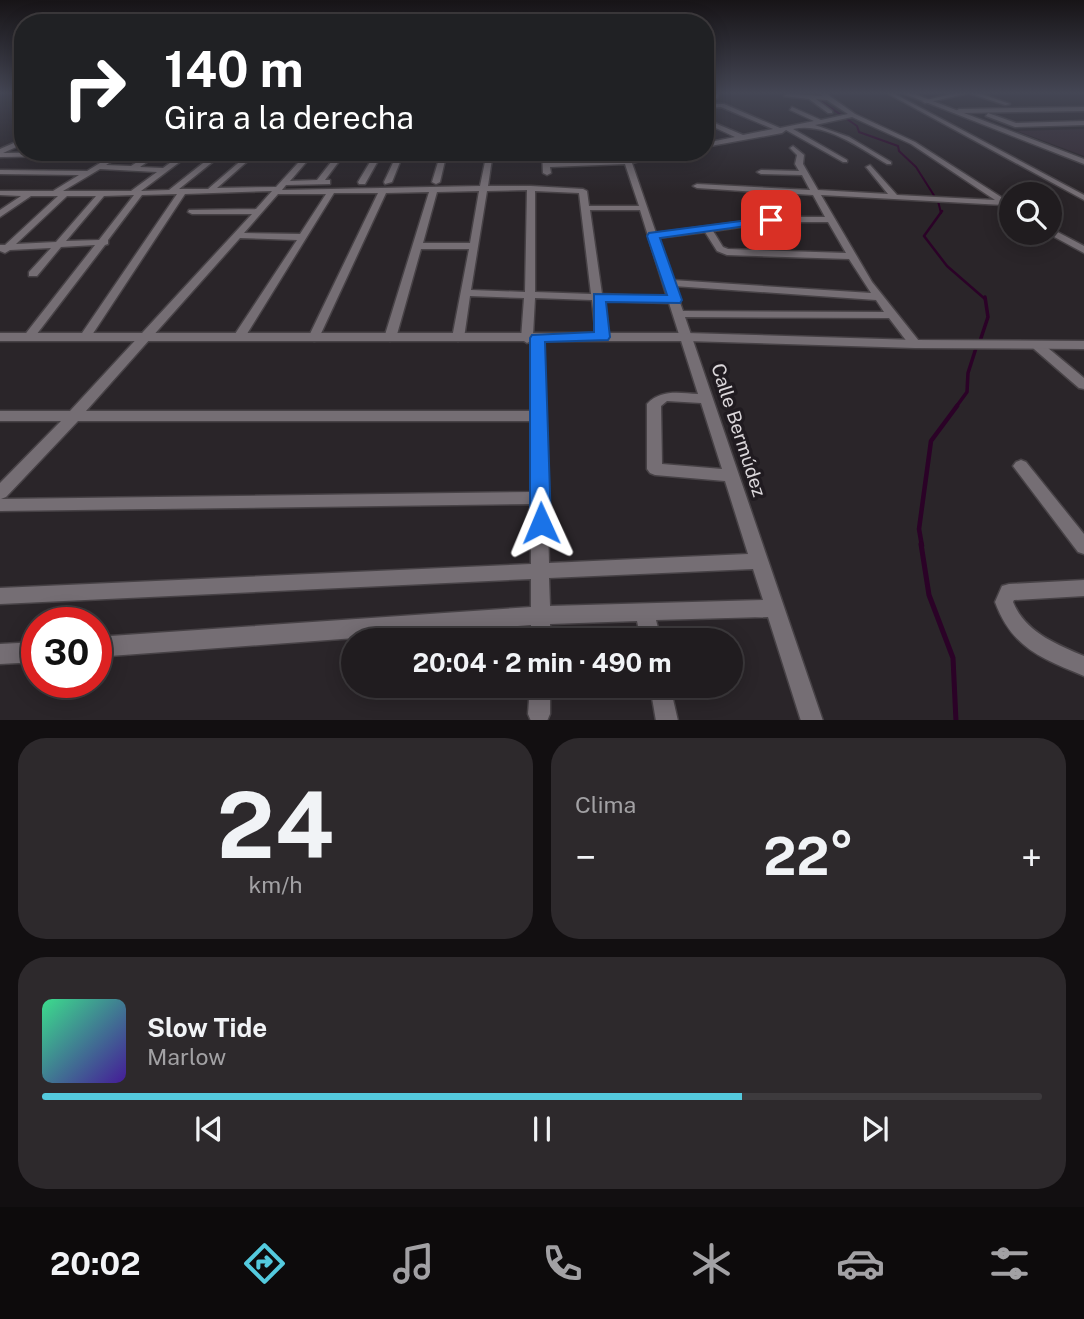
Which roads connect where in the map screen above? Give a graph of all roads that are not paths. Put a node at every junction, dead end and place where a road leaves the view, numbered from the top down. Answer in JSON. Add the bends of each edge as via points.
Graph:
{"nodes":[{"id":1,"x":716,"y":126,"type":"edge"},
{"id":2,"x":774,"y":126,"type":"edge"},
{"id":3,"x":807,"y":126,"type":"edge"},
{"id":4,"x":812,"y":126,"type":"edge"},
{"id":5,"x":870,"y":126,"type":"edge"},
{"id":6,"x":953,"y":126,"type":"edge"},
{"id":7,"x":993,"y":126,"type":"edge"},
{"id":8,"x":1003,"y":126,"type":"edge"},
{"id":9,"x":785,"y":130,"type":"junction"},
{"id":10,"x":744,"y":138,"type":"junction"},
{"id":11,"x":714,"y":143,"type":"edge"},
{"id":12,"x":793,"y":148,"type":"dead end"},
{"id":13,"x":107,"y":161,"type":"edge"},
{"id":14,"x":144,"y":161,"type":"edge"},
{"id":15,"x":178,"y":161,"type":"edge"},
{"id":16,"x":212,"y":161,"type":"edge"},
{"id":17,"x":244,"y":161,"type":"edge"},
{"id":18,"x":304,"y":161,"type":"edge"},
{"id":19,"x":336,"y":161,"type":"edge"},
{"id":20,"x":375,"y":161,"type":"edge"},
{"id":21,"x":397,"y":161,"type":"edge"},
{"id":22,"x":442,"y":161,"type":"edge"},
{"id":23,"x":488,"y":161,"type":"edge"},
{"id":24,"x":546,"y":161,"type":"edge"},
{"id":25,"x":611,"y":161,"type":"edge"},
{"id":26,"x":628,"y":161,"type":"edge"},
{"id":27,"x":845,"y":161,"type":"dead end"},
{"id":28,"x":1084,"y":161,"type":"edge"},
{"id":29,"x":890,"y":163,"type":"dead end"},
{"id":30,"x":97,"y":167,"type":"junction"},
{"id":31,"x":870,"y":167,"type":"dead end"},
{"id":32,"x":132,"y":169,"type":"junction"},
{"id":33,"x":164,"y":170,"type":"junction"},
{"id":34,"x":0,"y":172,"type":"edge"},
{"id":35,"x":761,"y":172,"type":"dead end"},
{"id":36,"x":86,"y":173,"type":"junction"},
{"id":37,"x":804,"y":173,"type":"junction"},
{"id":38,"x":362,"y":182,"type":"junction"},
{"id":39,"x":319,"y":183,"type":"junction"},
{"id":40,"x":484,"y":185,"type":"junction"},
{"id":41,"x":0,"y":186,"type":"edge"},
{"id":42,"x":386,"y":186,"type":"junction"},
{"id":43,"x":435,"y":186,"type":"junction"},
{"id":44,"x":697,"y":186,"type":"dead end"},
{"id":45,"x":279,"y":188,"type":"junction"},
{"id":46,"x":531,"y":188,"type":"junction"},
{"id":47,"x":761,"y":189,"type":"junction"},
{"id":48,"x":65,"y":190,"type":"junction"},
{"id":49,"x":211,"y":190,"type":"junction"},
{"id":50,"x":332,"y":191,"type":"junction"},
{"id":51,"x":815,"y":191,"type":"junction"},
{"id":52,"x":176,"y":192,"type":"junction"},
{"id":53,"x":0,"y":193,"type":"edge"},
{"id":54,"x":28,"y":193,"type":"junction"},
{"id":55,"x":136,"y":193,"type":"junction"},
{"id":56,"x":102,"y":194,"type":"junction"},
{"id":57,"x":894,"y":196,"type":"junction"},
{"id":58,"x":1084,"y":198,"type":"edge"},
{"id":59,"x":999,"y":199,"type":"edge"},
{"id":60,"x":999,"y":202,"type":"edge"},
{"id":61,"x":587,"y":208,"type":"junction"},
{"id":62,"x":644,"y":208,"type":"junction"},
{"id":63,"x":259,"y":211,"type":"junction"},
{"id":64,"x":192,"y":212,"type":"dead end"},
{"id":65,"x":0,"y":214,"type":"edge"},
{"id":66,"x":831,"y":219,"type":"junction"},
{"id":67,"x":775,"y":220,"type":"junction"},
{"id":68,"x":708,"y":230,"type":"junction"},
{"id":69,"x":237,"y":235,"type":"junction"},
{"id":70,"x":653,"y":236,"type":"junction"},
{"id":71,"x":303,"y":237,"type":"junction"},
{"id":72,"x":1062,"y":238,"type":"edge"},
{"id":73,"x":105,"y":242,"type":"junction"},
{"id":74,"x":58,"y":245,"type":"junction"},
{"id":75,"x":416,"y":246,"type":"junction"},
{"id":76,"x":473,"y":246,"type":"junction"},
{"id":77,"x":2,"y":250,"type":"edge"},
{"id":78,"x":1084,"y":250,"type":"edge"},
{"id":79,"x":853,"y":256,"type":"junction"},
{"id":80,"x":33,"y":274,"type":"dead end"},
{"id":81,"x":669,"y":283,"type":"junction"},
{"id":82,"x":465,"y":293,"type":"junction"},
{"id":83,"x":530,"y":295,"type":"junction"},
{"id":84,"x":599,"y":297,"type":"junction"},
{"id":85,"x":877,"y":297,"type":"junction"},
{"id":86,"x":675,"y":300,"type":"junction"},
{"id":87,"x":680,"y":314,"type":"junction"},
{"id":88,"x":890,"y":315,"type":"junction"},
{"id":89,"x":86,"y":336,"type":"junction"},
{"id":90,"x":0,"y":337,"type":"edge"},
{"id":91,"x":29,"y":337,"type":"junction"},
{"id":92,"x":144,"y":337,"type":"junction"},
{"id":93,"x":239,"y":337,"type":"junction"},
{"id":94,"x":602,"y":337,"type":"junction"},
{"id":95,"x":687,"y":337,"type":"junction"},
{"id":96,"x":314,"y":338,"type":"junction"},
{"id":97,"x":390,"y":338,"type":"junction"},
{"id":98,"x":458,"y":338,"type":"junction"},
{"id":99,"x":532,"y":338,"type":"junction"},
{"id":100,"x":915,"y":344,"type":"junction"},
{"id":101,"x":1084,"y":345,"type":"edge"},
{"id":102,"x":1038,"y":346,"type":"junction"},
{"id":103,"x":1084,"y":386,"type":"edge"},
{"id":104,"x":707,"y":399,"type":"junction"},
{"id":105,"x":75,"y":415,"type":"junction"},
{"id":106,"x":0,"y":416,"type":"edge"},
{"id":107,"x":539,"y":416,"type":"junction"},
{"id":108,"x":1021,"y":466,"type":"dead end"},
{"id":109,"x":731,"y":476,"type":"junction"},
{"id":110,"x":0,"y":493,"type":"edge"},
{"id":111,"x":540,"y":498,"type":"junction"},
{"id":112,"x":0,"y":505,"type":"edge"},
{"id":113,"x":1084,"y":547,"type":"edge"},
{"id":114,"x":758,"y":561,"type":"junction"},
{"id":115,"x":542,"y":572,"type":"junction"},
{"id":116,"x":1084,"y":588,"type":"edge"},
{"id":117,"x":0,"y":596,"type":"edge"},
{"id":118,"x":775,"y":608,"type":"junction"},
{"id":119,"x":645,"y":612,"type":"junction"},
{"id":120,"x":542,"y":615,"type":"junction"},
{"id":121,"x":541,"y":628,"type":"edge"},
{"id":122,"x":648,"y":628,"type":"edge"},
{"id":123,"x":112,"y":646,"type":"edge"},
{"id":124,"x":21,"y":653,"type":"edge"},
{"id":125,"x":0,"y":654,"type":"edge"},
{"id":126,"x":1084,"y":666,"type":"edge"},
{"id":127,"x":540,"y":698,"type":"edge"},
{"id":128,"x":662,"y":698,"type":"edge"},
{"id":129,"x":540,"y":714,"type":"dead end"},
{"id":130,"x":667,"y":720,"type":"edge"},
{"id":131,"x":812,"y":720,"type":"edge"}],
"edges":[{"from":1,"to":10,"type":"street"},
{"from":2,"to":9,"type":"street"},
{"from":3,"to":9,"type":"street"},
{"from":4,"to":29,"type":"street","via":[[847,138]]},
{"from":5,"to":59,"type":"street","via":[[913,143]]},
{"from":6,"to":58,"type":"street"},
{"from":7,"to":28,"type":"street"},
{"from":8,"to":28,"type":"street"},
{"from":9,"to":10,"type":"street"},
{"from":9,"to":27,"type":"street"},
{"from":10,"to":11,"type":"street"},
{"from":12,"to":37,"type":"street","via":[[801,155],[798,161]]},
{"from":13,"to":30,"type":"street"},
{"from":14,"to":32,"type":"street"},
{"from":15,"to":33,"type":"street"},
{"from":16,"to":52,"type":"street"},
{"from":17,"to":49,"type":"street"},
{"from":18,"to":45,"type":"street"},
{"from":19,"to":39,"type":"street"},
{"from":20,"to":38,"type":"street"},
{"from":21,"to":42,"type":"street"},
{"from":22,"to":43,"type":"street"},
{"from":23,"to":40,"type":"street"},
{"from":24,"to":25,"type":"street","via":[[547,169]]},
{"from":26,"to":62,"type":"street","name":"Calle Bermúdez"},
{"from":30,"to":32,"type":"street"},
{"from":30,"to":36,"type":"street"},
{"from":31,"to":57,"type":"street"},
{"from":32,"to":33,"type":"street"},
{"from":33,"to":55,"type":"street"},
{"from":34,"to":36,"type":"street"},
{"from":35,"to":37,"type":"street"},
{"from":36,"to":48,"type":"street"},
{"from":37,"to":51,"type":"street"},
{"from":38,"to":39,"type":"street"},
{"from":38,"to":42,"type":"street"},
{"from":39,"to":45,"type":"street"},
{"from":40,"to":43,"type":"street"},
{"from":40,"to":46,"type":"street"},
{"from":40,"to":76,"type":"street"},
{"from":41,"to":48,"type":"street"},
{"from":42,"to":43,"type":"street"},
{"from":42,"to":50,"type":"street"},
{"from":42,"to":96,"type":"street"},
{"from":43,"to":75,"type":"street"},
{"from":44,"to":47,"type":"street"},
{"from":45,"to":49,"type":"street"},
{"from":45,"to":50,"type":"street"},
{"from":45,"to":63,"type":"street"},
{"from":46,"to":61,"type":"street","via":[[579,190]]},
{"from":46,"to":83,"type":"street"},
{"from":47,"to":51,"type":"street"},
{"from":47,"to":67,"type":"street"},
{"from":48,"to":54,"type":"street"},
{"from":48,"to":56,"type":"street"},
{"from":48,"to":77,"type":"street"},
{"from":49,"to":52,"type":"street"},
{"from":50,"to":71,"type":"street"},
{"from":51,"to":57,"type":"street"},
{"from":51,"to":66,"type":"street"},
{"from":52,"to":55,"type":"street"},
{"from":52,"to":89,"type":"street"},
{"from":53,"to":54,"type":"street"},
{"from":54,"to":65,"type":"street"},
{"from":55,"to":56,"type":"street"},
{"from":55,"to":73,"type":"street"},
{"from":56,"to":74,"type":"street"},
{"from":57,"to":60,"type":"street"},
{"from":61,"to":62,"type":"street"},
{"from":61,"to":84,"type":"street"},
{"from":62,"to":70,"type":"street","name":"Calle Bermúdez"},
{"from":63,"to":64,"type":"street"},
{"from":63,"to":69,"type":"street"},
{"from":66,"to":67,"type":"street"},
{"from":66,"to":79,"type":"street"},
{"from":67,"to":68,"type":"street"},
{"from":68,"to":70,"type":"street"},
{"from":68,"to":79,"type":"street","via":[[727,252]]},
{"from":69,"to":71,"type":"street"},
{"from":69,"to":92,"type":"street"},
{"from":70,"to":81,"type":"street","name":"Calle Bermúdez"},
{"from":71,"to":93,"type":"street"},
{"from":72,"to":78,"type":"street"},
{"from":73,"to":74,"type":"street"},
{"from":73,"to":91,"type":"street"},
{"from":74,"to":77,"type":"street"},
{"from":74,"to":80,"type":"street"},
{"from":75,"to":76,"type":"street"},
{"from":75,"to":97,"type":"street"},
{"from":76,"to":82,"type":"street"},
{"from":79,"to":85,"type":"street"},
{"from":81,"to":85,"type":"street"},
{"from":81,"to":86,"type":"street","name":"Calle Bermúdez"},
{"from":82,"to":83,"type":"street"},
{"from":82,"to":98,"type":"street"},
{"from":83,"to":84,"type":"street"},
{"from":83,"to":99,"type":"street"},
{"from":84,"to":86,"type":"street"},
{"from":84,"to":94,"type":"street"},
{"from":85,"to":88,"type":"street"},
{"from":86,"to":87,"type":"street","name":"Calle Bermúdez"},
{"from":87,"to":88,"type":"street"},
{"from":87,"to":95,"type":"street","name":"Calle Bermúdez"},
{"from":88,"to":100,"type":"street"},
{"from":89,"to":91,"type":"street"},
{"from":89,"to":92,"type":"street"},
{"from":90,"to":91,"type":"street"},
{"from":92,"to":93,"type":"street"},
{"from":92,"to":105,"type":"street"},
{"from":93,"to":96,"type":"street"},
{"from":94,"to":95,"type":"street"},
{"from":94,"to":99,"type":"street"},
{"from":95,"to":100,"type":"street"},
{"from":95,"to":104,"type":"street","name":"Calle Bermúdez"},
{"from":96,"to":97,"type":"street"},
{"from":97,"to":98,"type":"street"},
{"from":98,"to":99,"type":"street"},
{"from":99,"to":107,"type":"street"},
{"from":100,"to":102,"type":"street"},
{"from":101,"to":102,"type":"street"},
{"from":102,"to":103,"type":"street"},
{"from":104,"to":109,"type":"street","name":"Calle Bermúdez"},
{"from":104,"to":109,"type":"street","via":[[659,399],[653,411],[655,469]]},
{"from":105,"to":106,"type":"street"},
{"from":105,"to":107,"type":"street"},
{"from":105,"to":110,"type":"street"},
{"from":107,"to":111,"type":"street"},
{"from":108,"to":113,"type":"street"},
{"from":109,"to":114,"type":"street","name":"Calle Bermúdez"},
{"from":111,"to":112,"type":"street"},
{"from":111,"to":115,"type":"street"},
{"from":114,"to":115,"type":"street"},
{"from":114,"to":118,"type":"street","name":"Calle Bermúdez"},
{"from":115,"to":117,"type":"street"},
{"from":115,"to":120,"type":"street"},
{"from":116,"to":126,"type":"street","via":[[1009,592],[1004,602],[1007,615],[1024,636]]},
{"from":118,"to":119,"type":"street"},
{"from":118,"to":131,"type":"street","name":"Calle Bermúdez"},
{"from":119,"to":120,"type":"street"},
{"from":119,"to":122,"type":"street"},
{"from":120,"to":121,"type":"street"},
{"from":120,"to":123,"type":"street"},
{"from":124,"to":125,"type":"street"},
{"from":127,"to":129,"type":"street"},
{"from":128,"to":130,"type":"street"}]}
